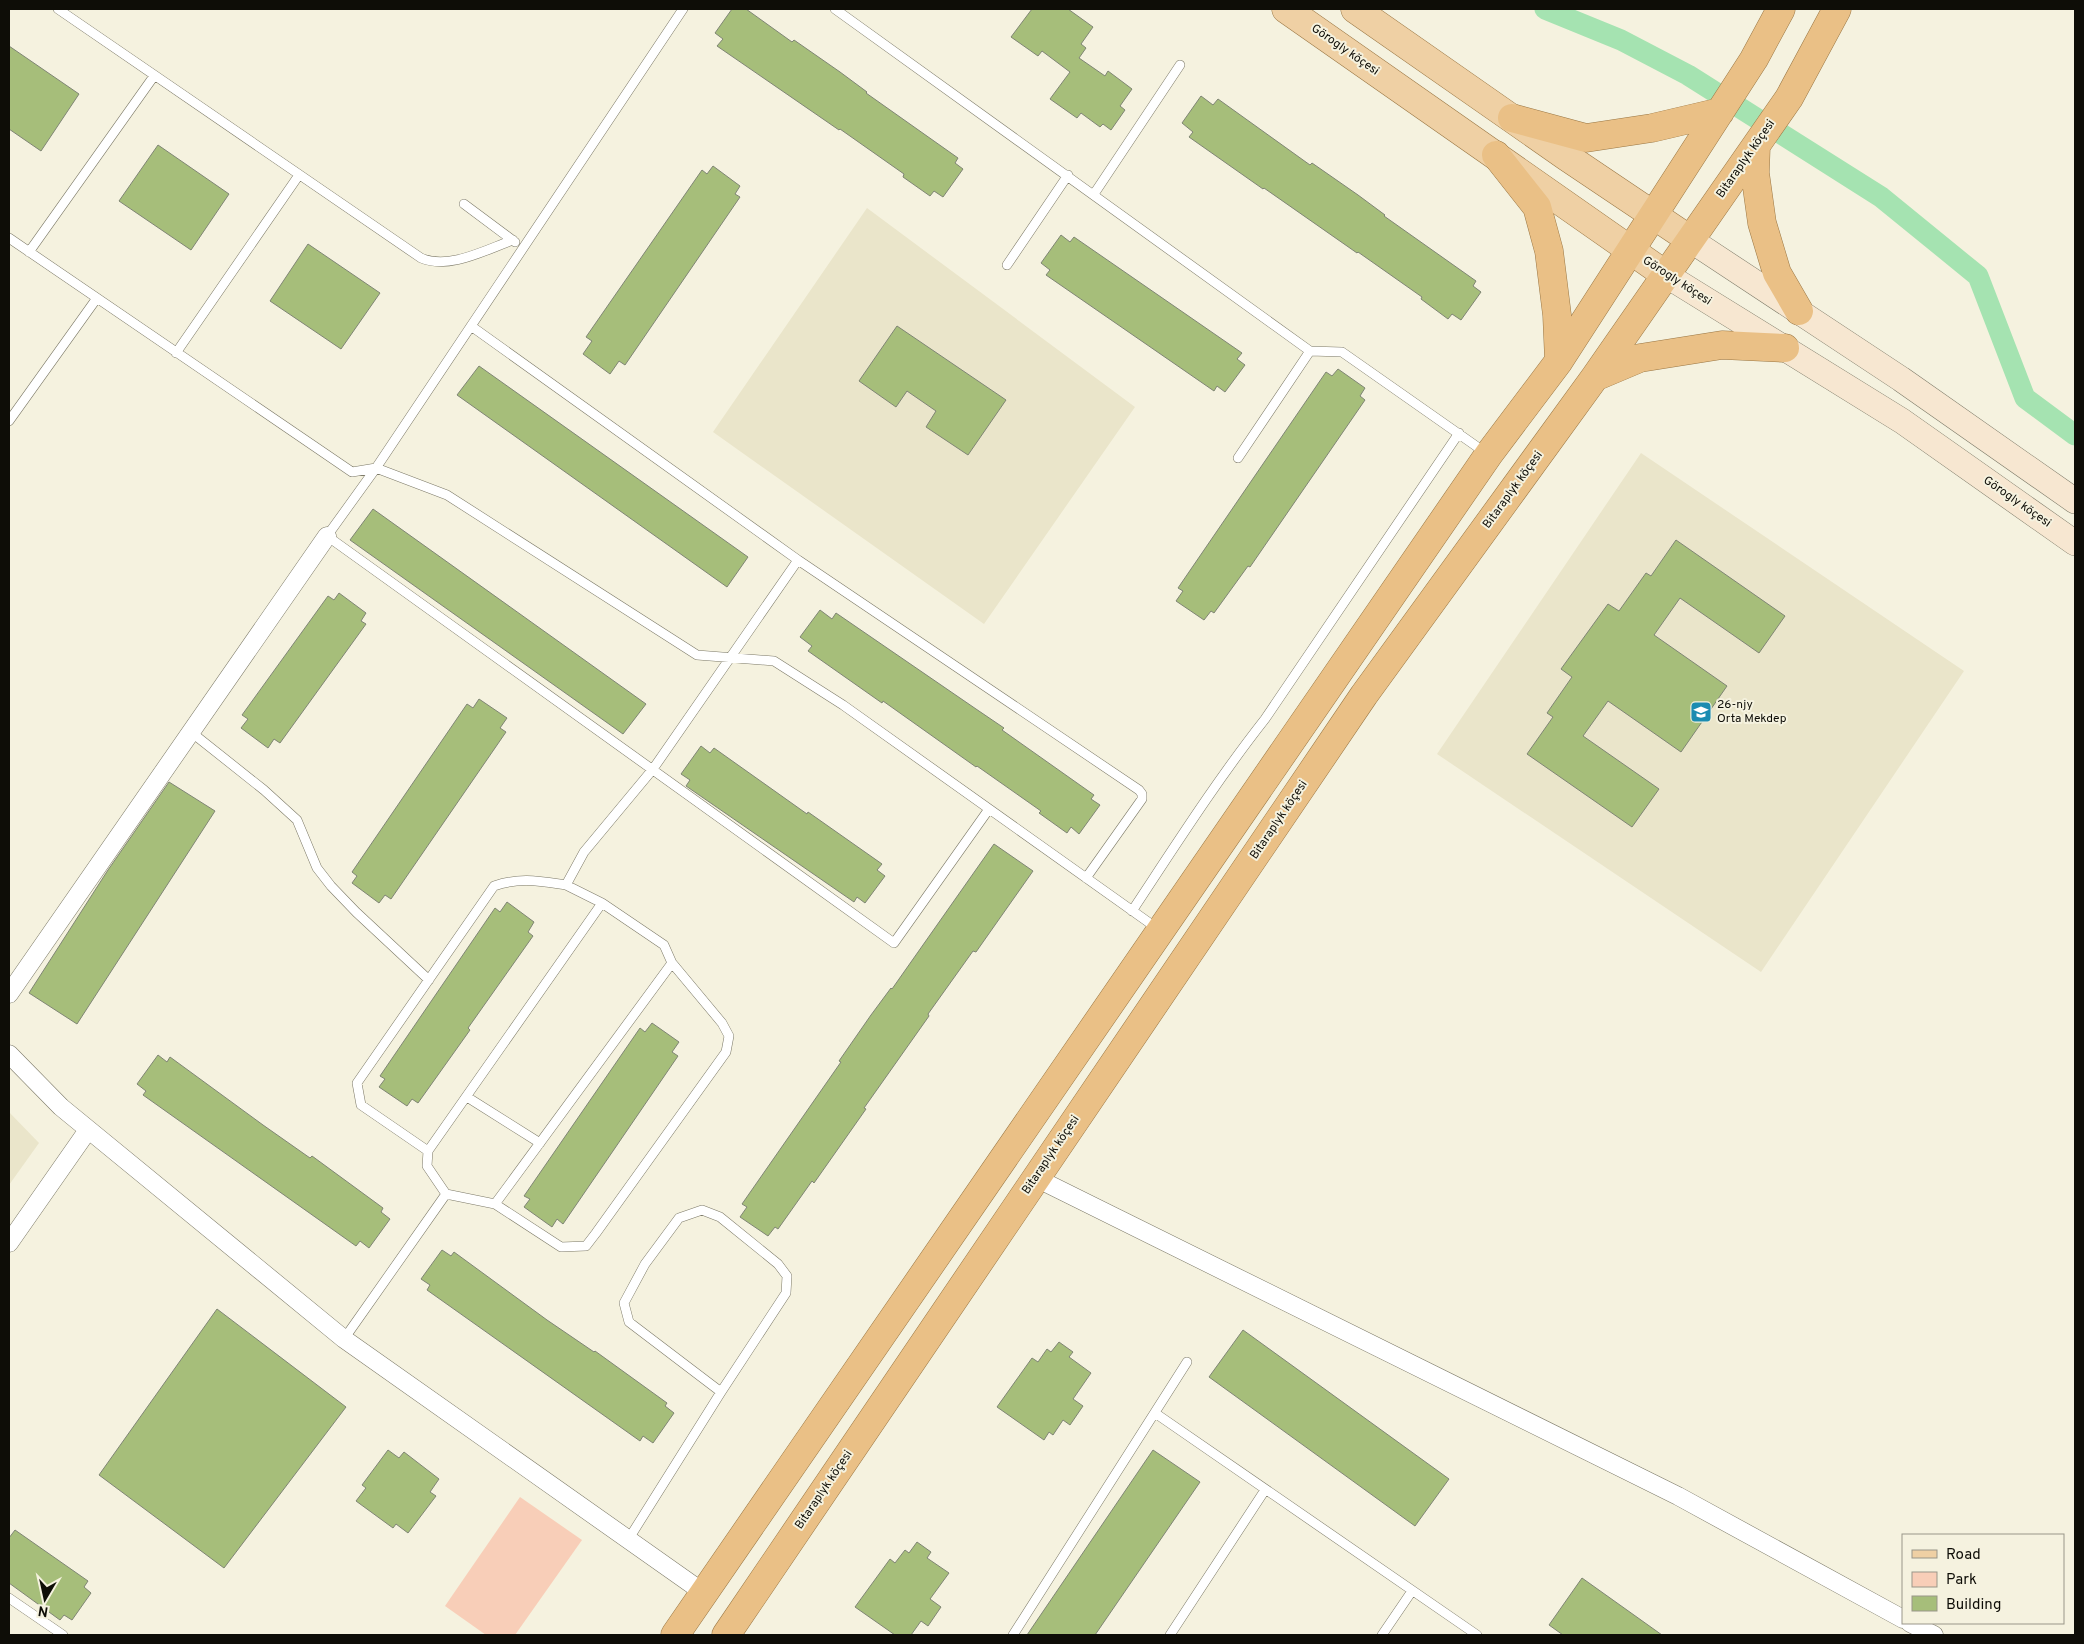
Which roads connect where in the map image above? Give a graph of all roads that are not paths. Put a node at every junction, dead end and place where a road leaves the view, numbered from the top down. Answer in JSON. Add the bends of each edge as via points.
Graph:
{"nodes":[{"id":1,"x":58,"y":9,"type":"edge"},
{"id":2,"x":683,"y":9,"type":"edge"},
{"id":3,"x":835,"y":9,"type":"edge"},
{"id":4,"x":1286,"y":9,"type":"edge"},
{"id":5,"x":1355,"y":9,"type":"edge"},
{"id":6,"x":1781,"y":9,"type":"edge"},
{"id":7,"x":1836,"y":9,"type":"edge"},
{"id":8,"x":1180,"y":65,"type":"dead end"},
{"id":9,"x":154,"y":76,"type":"junction"},
{"id":10,"x":1512,"y":118,"type":"junction"},
{"id":11,"x":1694,"y":129,"type":"junction"},
{"id":12,"x":1496,"y":155,"type":"junction"},
{"id":13,"x":1751,"y":162,"type":"junction"},
{"id":14,"x":299,"y":175,"type":"junction"},
{"id":15,"x":1068,"y":175,"type":"junction"},
{"id":16,"x":1094,"y":194,"type":"junction"},
{"id":17,"x":464,"y":204,"type":"dead end"},
{"id":18,"x":1654,"y":214,"type":"junction"},
{"id":19,"x":9,"y":238,"type":"edge"},
{"id":20,"x":1689,"y":239,"type":"junction"},
{"id":21,"x":513,"y":240,"type":"junction"},
{"id":22,"x":523,"y":248,"type":"junction"},
{"id":23,"x":1630,"y":250,"type":"junction"},
{"id":24,"x":29,"y":252,"type":"junction"},
{"id":25,"x":1007,"y":266,"type":"dead end"},
{"id":26,"x":1666,"y":275,"type":"junction"},
{"id":27,"x":97,"y":298,"type":"junction"},
{"id":28,"x":1799,"y":311,"type":"junction"},
{"id":29,"x":471,"y":326,"type":"junction"},
{"id":30,"x":1785,"y":348,"type":"junction"},
{"id":31,"x":1310,"y":351,"type":"junction"},
{"id":32,"x":176,"y":353,"type":"junction"},
{"id":33,"x":1560,"y":361,"type":"junction"},
{"id":34,"x":1596,"y":377,"type":"junction"},
{"id":35,"x":9,"y":421,"type":"edge"},
{"id":36,"x":1459,"y":433,"type":"junction"},
{"id":37,"x":1489,"y":454,"type":"junction"},
{"id":38,"x":1238,"y":458,"type":"dead end"},
{"id":39,"x":376,"y":468,"type":"junction"},
{"id":40,"x":2075,"y":501,"type":"edge"},
{"id":41,"x":327,"y":536,"type":"junction"},
{"id":42,"x":2075,"y":543,"type":"edge"},
{"id":43,"x":798,"y":560,"type":"junction"},
{"id":44,"x":730,"y":658,"type":"junction"},
{"id":45,"x":191,"y":732,"type":"junction"},
{"id":46,"x":652,"y":769,"type":"junction"},
{"id":47,"x":988,"y":809,"type":"junction"},
{"id":48,"x":1086,"y":878,"type":"junction"},
{"id":49,"x":566,"y":885,"type":"junction"},
{"id":50,"x":602,"y":903,"type":"junction"},
{"id":51,"x":1132,"y":911,"type":"junction"},
{"id":52,"x":1160,"y":931,"type":"junction"},
{"id":53,"x":672,"y":963,"type":"junction"},
{"id":54,"x":429,"y":980,"type":"junction"},
{"id":55,"x":9,"y":994,"type":"edge"},
{"id":56,"x":9,"y":1054,"type":"edge"},
{"id":57,"x":467,"y":1097,"type":"junction"},
{"id":58,"x":88,"y":1130,"type":"junction"},
{"id":59,"x":540,"y":1143,"type":"junction"},
{"id":60,"x":428,"y":1151,"type":"junction"},
{"id":61,"x":1036,"y":1178,"type":"junction"},
{"id":62,"x":446,"y":1194,"type":"junction"},
{"id":63,"x":495,"y":1204,"type":"junction"},
{"id":64,"x":9,"y":1243,"type":"edge"},
{"id":65,"x":344,"y":1339,"type":"junction"},
{"id":66,"x":1187,"y":1362,"type":"dead end"},
{"id":67,"x":720,"y":1392,"type":"junction"},
{"id":68,"x":1155,"y":1413,"type":"junction"},
{"id":69,"x":1265,"y":1490,"type":"junction"},
{"id":70,"x":628,"y":1540,"type":"junction"},
{"id":71,"x":1412,"y":1591,"type":"junction"},
{"id":72,"x":704,"y":1593,"type":"junction"},
{"id":73,"x":9,"y":1598,"type":"edge"},
{"id":74,"x":1902,"y":1618,"type":"edge"},
{"id":75,"x":1912,"y":1624,"type":"edge"},
{"id":76,"x":63,"y":1635,"type":"edge"},
{"id":77,"x":675,"y":1635,"type":"edge"},
{"id":78,"x":726,"y":1635,"type":"edge"},
{"id":79,"x":1013,"y":1635,"type":"edge"},
{"id":80,"x":1170,"y":1635,"type":"edge"},
{"id":81,"x":1382,"y":1635,"type":"edge"},
{"id":82,"x":1477,"y":1635,"type":"edge"},
{"id":83,"x":1930,"y":1635,"type":"edge"}],
"edges":[{"from":1,"to":9,"type":"lane"},
{"from":2,"to":22,"type":"lane"},
{"from":3,"to":15,"type":"lane"},
{"from":4,"to":12,"type":"main road","name":"Görogly köçesi"},
{"from":5,"to":10,"type":"main road"},
{"from":6,"to":11,"type":"highway","via":[[1720,112]]},
{"from":7,"to":13,"type":"highway","name":"Bitaraplyk köçesi"},
{"from":8,"to":16,"type":"lane"},
{"from":9,"to":14,"type":"lane"},
{"from":9,"to":24,"type":"lane"},
{"from":10,"to":11,"type":"highway","via":[[1586,138],[1652,128]]},
{"from":10,"to":18,"type":"main road"},
{"from":11,"to":18,"type":"highway"},
{"from":12,"to":23,"type":"main road","name":"Görogly köçesi"},
{"from":12,"to":33,"type":"highway","via":[[1537,207],[1549,251]]},
{"from":13,"to":20,"type":"highway","name":"Bitaraplyk köçesi"},
{"from":13,"to":28,"type":"highway","via":[[1762,223],[1777,273]]},
{"from":14,"to":21,"type":"lane","via":[[431,262],[451,261]]},
{"from":14,"to":32,"type":"lane"},
{"from":15,"to":16,"type":"lane"},
{"from":15,"to":25,"type":"lane"},
{"from":16,"to":31,"type":"lane"},
{"from":17,"to":21,"type":"lane"},
{"from":18,"to":20,"type":"main road"},
{"from":18,"to":23,"type":"highway"},
{"from":19,"to":24,"type":"lane"},
{"from":20,"to":26,"type":"highway","name":"Bitaraplyk köçesi"},
{"from":20,"to":28,"type":"main road"},
{"from":21,"to":22,"type":"lane"},
{"from":22,"to":29,"type":"lane"},
{"from":23,"to":26,"type":"main road","name":"Görogly köçesi"},
{"from":23,"to":33,"type":"highway"},
{"from":24,"to":27,"type":"lane"},
{"from":26,"to":30,"type":"main road","name":"Görogly köçesi"},
{"from":26,"to":34,"type":"highway","name":"Bitaraplyk köçesi"},
{"from":27,"to":32,"type":"lane"},
{"from":27,"to":35,"type":"lane"},
{"from":28,"to":40,"type":"main road"},
{"from":29,"to":39,"type":"lane"},
{"from":29,"to":43,"type":"lane"},
{"from":30,"to":34,"type":"highway","via":[[1722,345],[1640,358]]},
{"from":30,"to":42,"type":"main road","name":"Görogly köçesi","via":[[1902,421]]},
{"from":31,"to":36,"type":"lane","via":[[1342,352]]},
{"from":31,"to":38,"type":"lane"},
{"from":32,"to":39,"type":"lane","via":[[352,472]]},
{"from":33,"to":37,"type":"highway"},
{"from":34,"to":61,"type":"highway","name":"Bitaraplyk köçesi","via":[[1364,695]]},
{"from":36,"to":37,"type":"lane"},
{"from":36,"to":51,"type":"lane"},
{"from":37,"to":52,"type":"highway"},
{"from":39,"to":41,"type":"lane"},
{"from":39,"to":44,"type":"lane","via":[[447,495],[697,655]]},
{"from":41,"to":45,"type":"street"},
{"from":41,"to":46,"type":"lane"},
{"from":43,"to":44,"type":"lane"},
{"from":43,"to":48,"type":"lane","via":[[1139,790],[1142,799]]},
{"from":44,"to":46,"type":"lane"},
{"from":44,"to":47,"type":"lane","via":[[774,661]]},
{"from":45,"to":54,"type":"lane","via":[[297,820],[317,868],[331,886]]},
{"from":45,"to":55,"type":"street"},
{"from":46,"to":47,"type":"lane","via":[[894,943]]},
{"from":46,"to":49,"type":"lane","via":[[584,852]]},
{"from":47,"to":48,"type":"lane"},
{"from":48,"to":51,"type":"lane"},
{"from":49,"to":50,"type":"lane"},
{"from":49,"to":54,"type":"lane","via":[[511,880],[494,886]]},
{"from":50,"to":53,"type":"lane","via":[[664,945]]},
{"from":50,"to":57,"type":"lane"},
{"from":51,"to":52,"type":"lane"},
{"from":52,"to":72,"type":"highway"},
{"from":53,"to":59,"type":"lane"},
{"from":53,"to":63,"type":"lane","via":[[722,1023],[729,1036],[726,1052],[596,1233],[586,1246],[561,1247]]},
{"from":54,"to":60,"type":"lane","via":[[357,1083],[361,1105]]},
{"from":56,"to":58,"type":"street"},
{"from":57,"to":59,"type":"lane"},
{"from":57,"to":60,"type":"lane"},
{"from":58,"to":64,"type":"street"},
{"from":58,"to":65,"type":"street"},
{"from":59,"to":63,"type":"lane"},
{"from":60,"to":62,"type":"lane","via":[[426,1166]]},
{"from":61,"to":74,"type":"street","via":[[1678,1496]]},
{"from":61,"to":78,"type":"highway","name":"Bitaraplyk köçesi"},
{"from":62,"to":63,"type":"lane"},
{"from":62,"to":65,"type":"lane"},
{"from":65,"to":70,"type":"street"},
{"from":66,"to":68,"type":"lane"},
{"from":67,"to":67,"type":"lane","via":[[628,1322],[624,1303],[645,1264],[679,1218],[702,1210],[720,1217],[778,1264],[787,1276],[786,1293]]},
{"from":67,"to":70,"type":"lane"},
{"from":68,"to":69,"type":"lane"},
{"from":68,"to":79,"type":"lane"},
{"from":69,"to":71,"type":"lane"},
{"from":69,"to":80,"type":"lane"},
{"from":70,"to":72,"type":"street"},
{"from":71,"to":81,"type":"lane"},
{"from":71,"to":82,"type":"lane"},
{"from":72,"to":77,"type":"highway"},
{"from":73,"to":76,"type":"lane"},
{"from":75,"to":83,"type":"street"}]}
